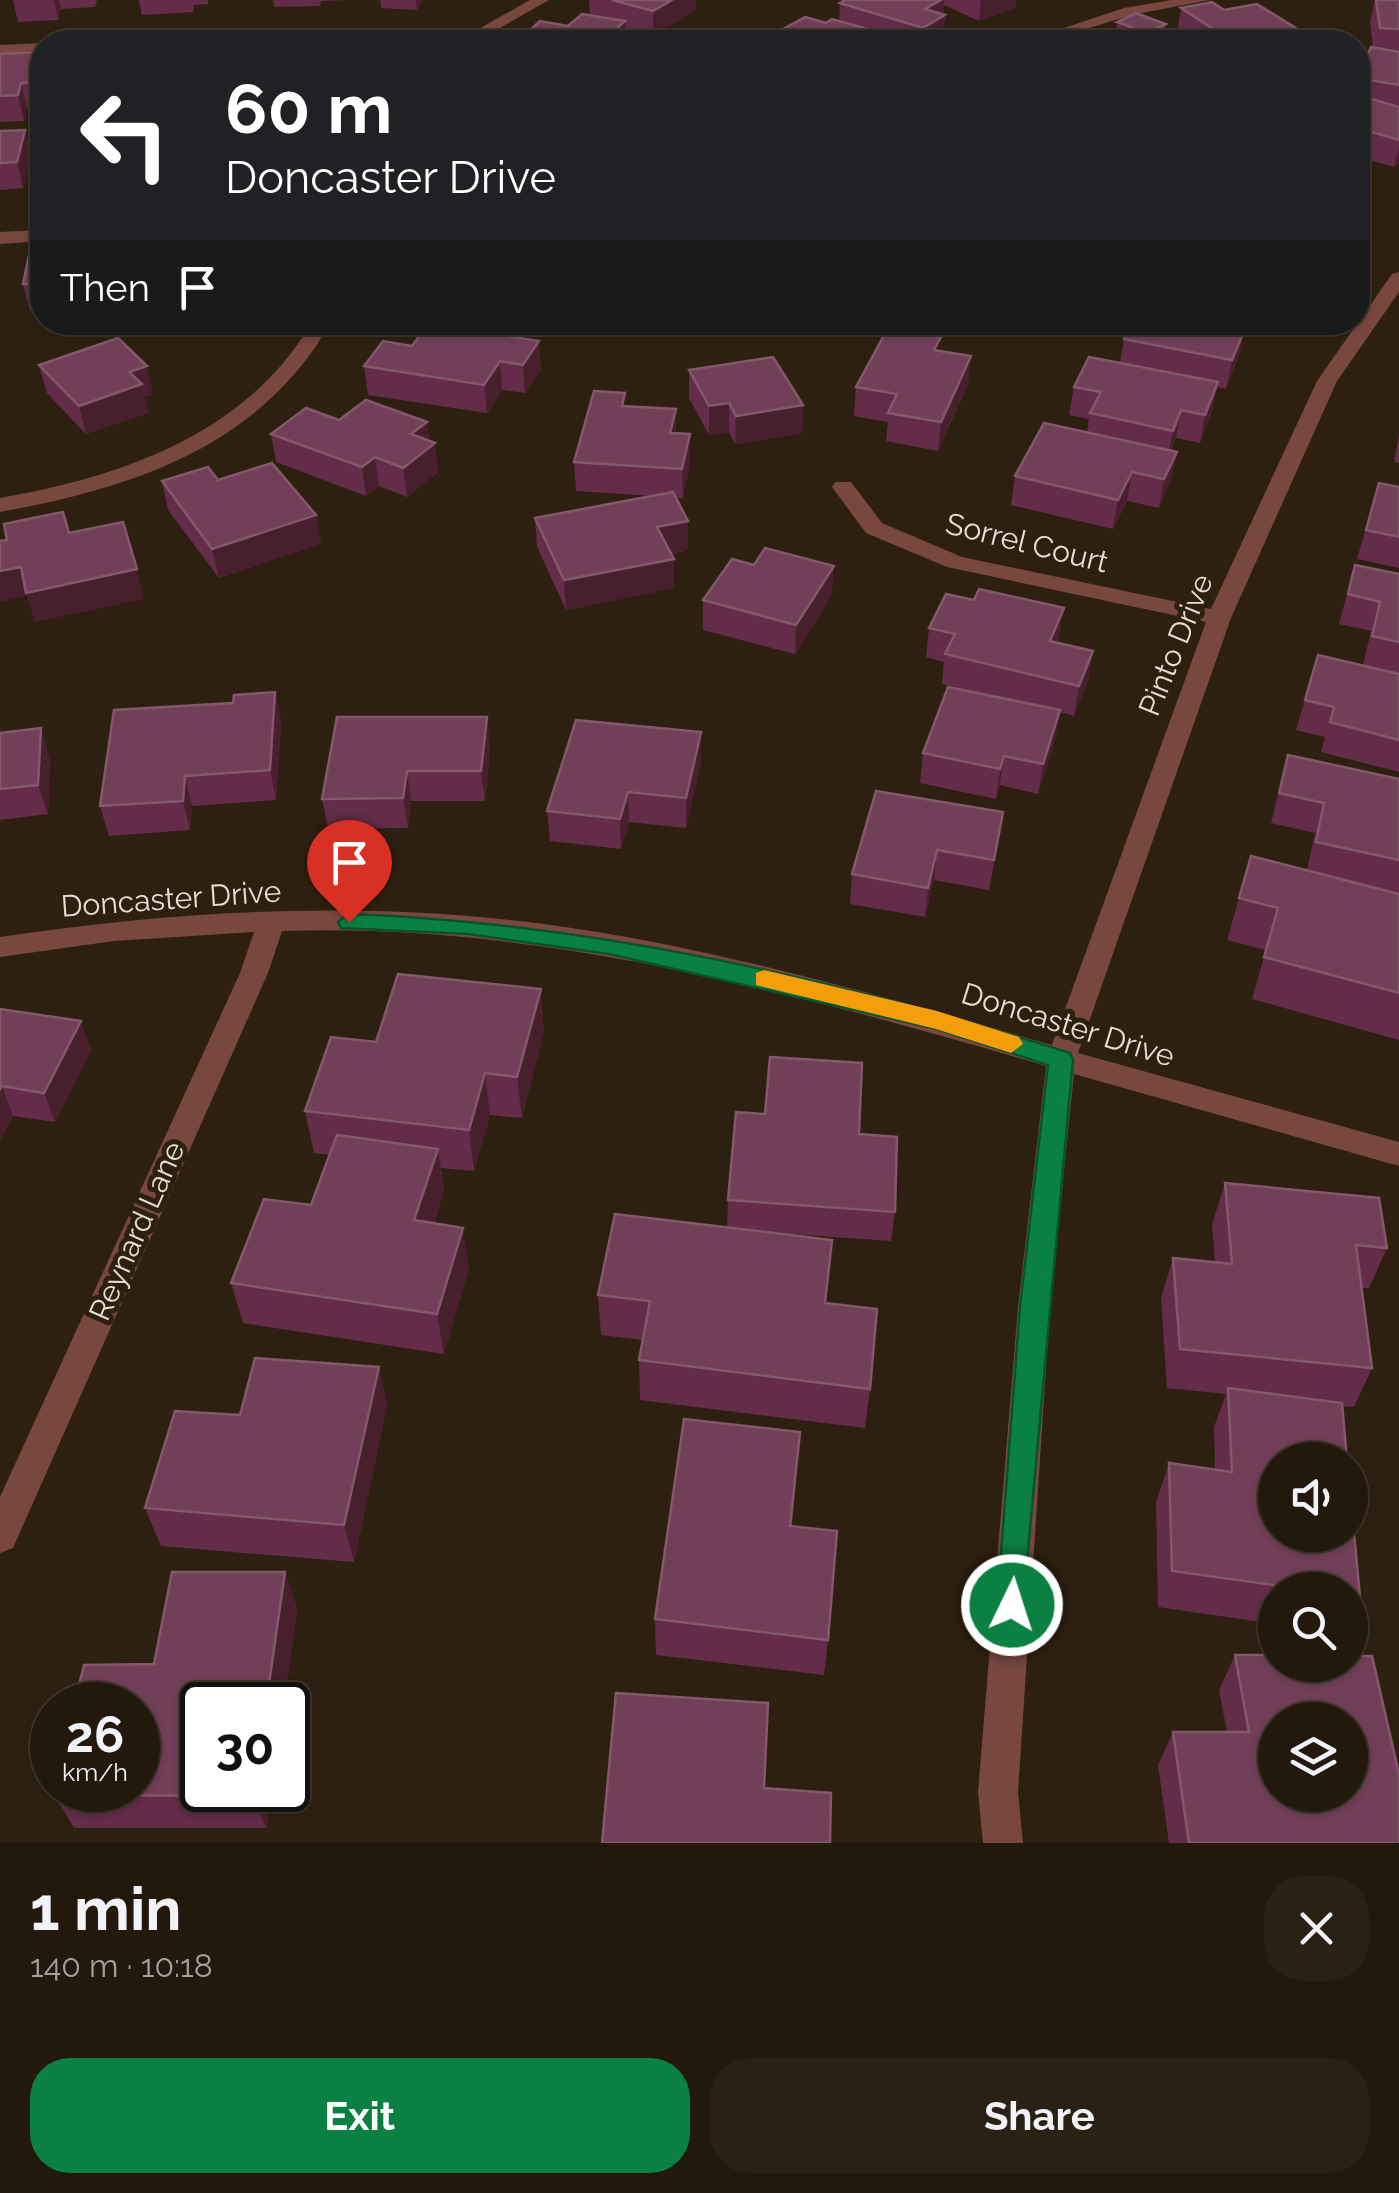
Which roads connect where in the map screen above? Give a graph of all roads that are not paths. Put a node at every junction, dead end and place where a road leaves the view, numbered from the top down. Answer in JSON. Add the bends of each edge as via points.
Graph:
{"nodes":[{"id":1,"x":542,"y":0,"type":"edge"},
{"id":2,"x":1202,"y":0,"type":"edge"},
{"id":3,"x":486,"y":30,"type":"edge"},
{"id":4,"x":1068,"y":30,"type":"edge"},
{"id":5,"x":30,"y":49,"type":"edge"},
{"id":6,"x":0,"y":50,"type":"edge"},
{"id":7,"x":30,"y":237,"type":"edge"},
{"id":8,"x":0,"y":238,"type":"edge"},
{"id":9,"x":1399,"y":278,"type":"edge"},
{"id":10,"x":1370,"y":319,"type":"edge"},
{"id":11,"x":317,"y":335,"type":"edge"},
{"id":12,"x":1359,"y":335,"type":"edge"},
{"id":13,"x":843,"y":487,"type":"dead end"},
{"id":14,"x":0,"y":504,"type":"edge"},
{"id":15,"x":1219,"y":618,"type":"junction"},
{"id":16,"x":272,"y":924,"type":"junction"},
{"id":17,"x":0,"y":947,"type":"edge"},
{"id":18,"x":1061,"y":1060,"type":"junction"},
{"id":19,"x":1399,"y":1154,"type":"edge"},
{"id":20,"x":0,"y":1536,"type":"edge"},
{"id":21,"x":1003,"y":1843,"type":"edge"}],
"edges":[{"from":1,"to":3,"type":"street"},
{"from":2,"to":4,"type":"street","via":[[1128,11]]},
{"from":5,"to":6,"type":"street"},
{"from":7,"to":8,"type":"street"},
{"from":9,"to":10,"type":"street","name":"Pinto Drive"},
{"from":11,"to":14,"type":"street","via":[[279,383],[206,438],[116,478]]},
{"from":12,"to":15,"type":"street","name":"Pinto Drive","via":[[1327,380]]},
{"from":13,"to":15,"type":"street","name":"Sorrel Court","via":[[874,528],[955,562]]},
{"from":15,"to":18,"type":"street","name":"Pinto Drive"},
{"from":16,"to":17,"type":"street","name":"Doncaster Drive"},
{"from":16,"to":18,"type":"street","name":"Doncaster Drive","via":[[468,926],[609,946],[937,1020]]},
{"from":16,"to":20,"type":"street","name":"Reynard Lane"},
{"from":18,"to":19,"type":"street","name":"Doncaster Drive"},
{"from":18,"to":21,"type":"street","name":"Pinto Drive","via":[[1029,1365],[998,1792]]}]}
